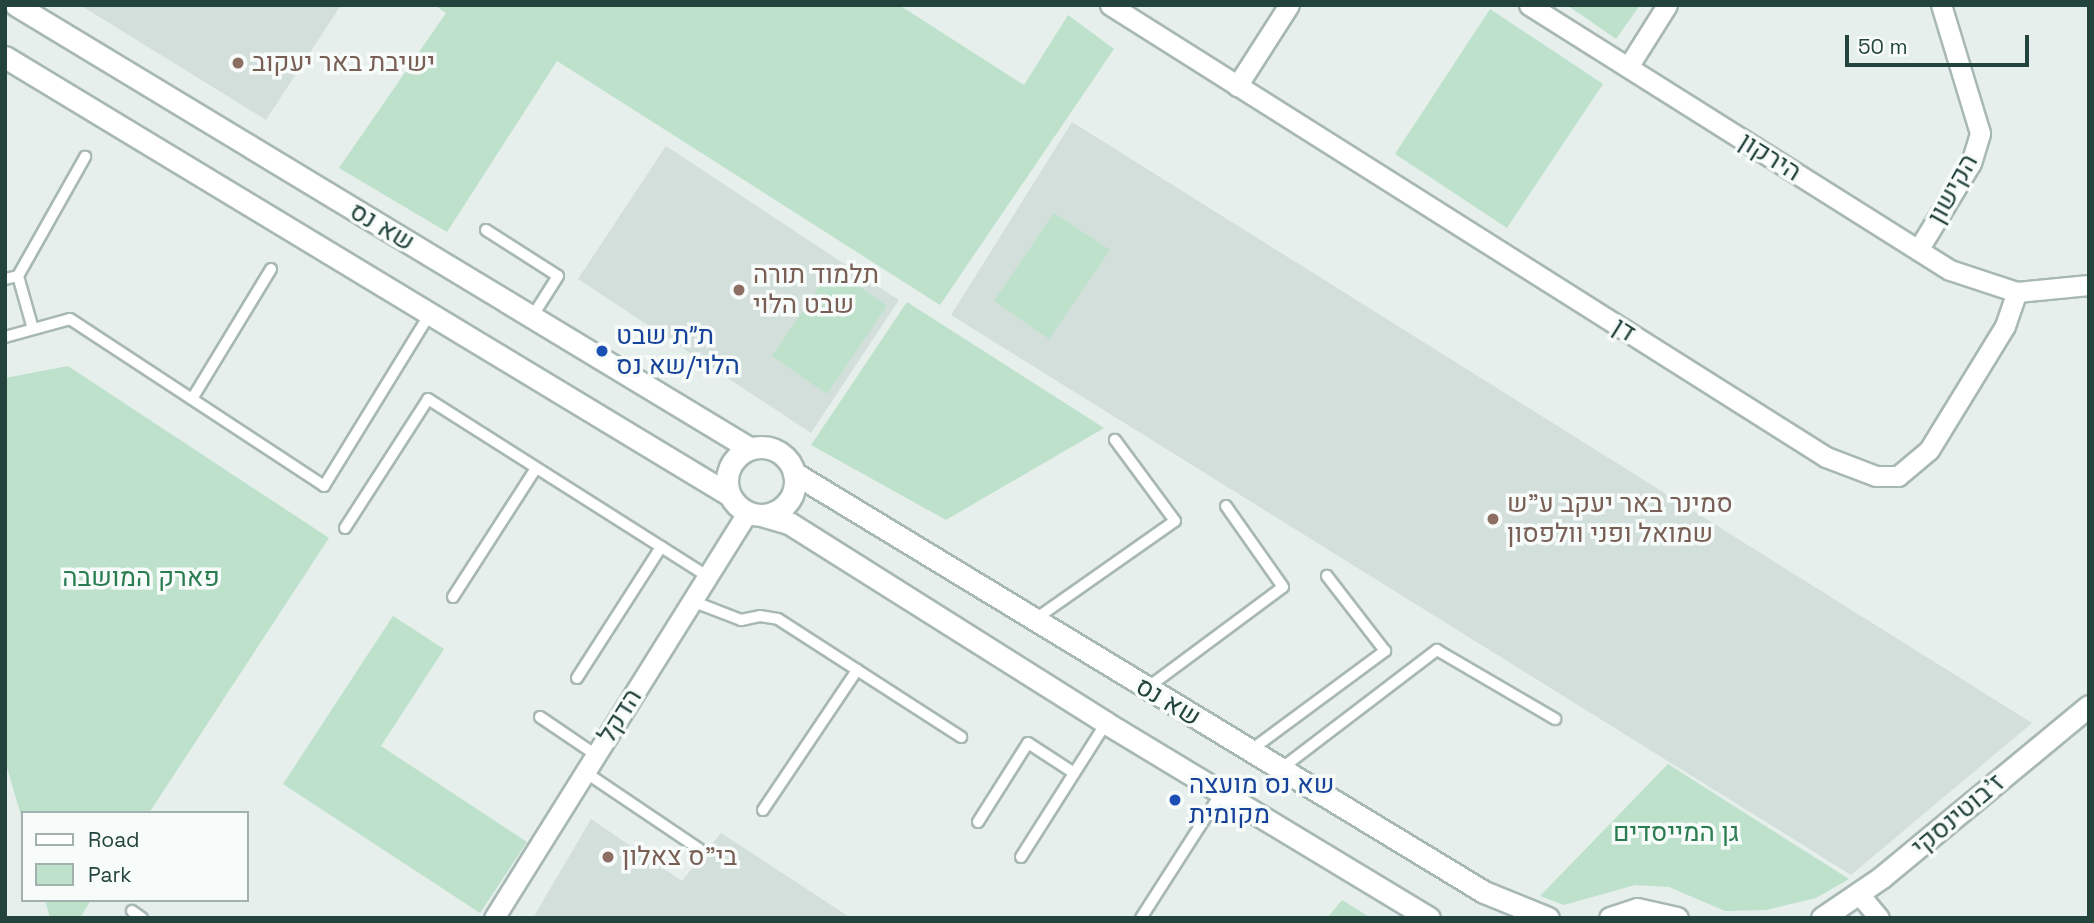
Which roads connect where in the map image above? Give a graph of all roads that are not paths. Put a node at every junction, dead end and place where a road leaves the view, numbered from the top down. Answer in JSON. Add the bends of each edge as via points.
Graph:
{"nodes":[{"id":1,"x":16,"y":5,"type":"edge"},
{"id":2,"x":1110,"y":5,"type":"edge"},
{"id":3,"x":1289,"y":5,"type":"edge"},
{"id":4,"x":1529,"y":5,"type":"edge"},
{"id":5,"x":1667,"y":5,"type":"edge"},
{"id":6,"x":1941,"y":5,"type":"edge"},
{"id":7,"x":5,"y":57,"type":"edge"},
{"id":8,"x":1628,"y":67,"type":"junction"},
{"id":9,"x":1237,"y":86,"type":"junction"},
{"id":10,"x":85,"y":157,"type":"dead end"},
{"id":11,"x":486,"y":230,"type":"dead end"},
{"id":12,"x":1918,"y":250,"type":"junction"},
{"id":13,"x":271,"y":269,"type":"dead end"},
{"id":14,"x":18,"y":276,"type":"junction"},
{"id":15,"x":5,"y":279,"type":"edge"},
{"id":16,"x":2089,"y":285,"type":"edge"},
{"id":17,"x":2017,"y":292,"type":"junction"},
{"id":18,"x":430,"y":314,"type":"junction"},
{"id":19,"x":532,"y":317,"type":"junction"},
{"id":20,"x":33,"y":329,"type":"junction"},
{"id":21,"x":5,"y":337,"type":"edge"},
{"id":22,"x":192,"y":399,"type":"junction"},
{"id":23,"x":1115,"y":440,"type":"dead end"},
{"id":24,"x":749,"y":448,"type":"junction"},
{"id":25,"x":536,"y":468,"type":"junction"},
{"id":26,"x":794,"y":473,"type":"junction"},
{"id":27,"x":728,"y":494,"type":"junction"},
{"id":28,"x":1226,"y":506,"type":"dead end"},
{"id":29,"x":755,"y":515,"type":"junction"},
{"id":30,"x":345,"y":528,"type":"dead end"},
{"id":31,"x":660,"y":547,"type":"junction"},
{"id":32,"x":707,"y":576,"type":"junction"},
{"id":33,"x":1326,"y":576,"type":"dead end"},
{"id":34,"x":453,"y":597,"type":"dead end"},
{"id":35,"x":692,"y":601,"type":"junction"},
{"id":36,"x":1034,"y":620,"type":"junction"},
{"id":37,"x":857,"y":670,"type":"junction"},
{"id":38,"x":577,"y":678,"type":"dead end"},
{"id":39,"x":1147,"y":688,"type":"junction"},
{"id":40,"x":2089,"y":706,"type":"edge"},
{"id":41,"x":540,"y":717,"type":"dead end"},
{"id":42,"x":1555,"y":719,"type":"dead end"},
{"id":43,"x":1106,"y":723,"type":"junction"},
{"id":44,"x":961,"y":737,"type":"dead end"},
{"id":45,"x":1250,"y":751,"type":"junction"},
{"id":46,"x":596,"y":755,"type":"junction"},
{"id":47,"x":1280,"y":769,"type":"junction"},
{"id":48,"x":585,"y":772,"type":"junction"},
{"id":49,"x":1074,"y":773,"type":"junction"},
{"id":50,"x":1222,"y":792,"type":"junction"},
{"id":51,"x":763,"y":810,"type":"dead end"},
{"id":52,"x":978,"y":822,"type":"dead end"},
{"id":53,"x":699,"y":849,"type":"dead end"},
{"id":54,"x":1021,"y":857,"type":"dead end"},
{"id":55,"x":1859,"y":894,"type":"junction"},
{"id":56,"x":132,"y":911,"type":"dead end"},
{"id":57,"x":1676,"y":917,"type":"edge"},
{"id":58,"x":142,"y":918,"type":"edge"},
{"id":59,"x":494,"y":918,"type":"edge"},
{"id":60,"x":1141,"y":918,"type":"edge"},
{"id":61,"x":1429,"y":918,"type":"edge"},
{"id":62,"x":1548,"y":918,"type":"edge"},
{"id":63,"x":1610,"y":918,"type":"edge"},
{"id":64,"x":1822,"y":918,"type":"edge"},
{"id":65,"x":1879,"y":918,"type":"edge"}],
"edges":[{"from":1,"to":19,"type":"street","name":"שא נס"},
{"from":2,"to":9,"type":"street","name":"דן"},
{"from":3,"to":9,"type":"street"},
{"from":4,"to":8,"type":"street","name":"הירקון"},
{"from":5,"to":8,"type":"street"},
{"from":6,"to":12,"type":"street","name":"הקישון","via":[[1980,134],[1971,163]]},
{"from":7,"to":18,"type":"street","name":"שא נס"},
{"from":8,"to":12,"type":"street","name":"הירקון"},
{"from":9,"to":17,"type":"street","name":"דן","via":[[1826,457],[1876,476],[1898,476],[1929,450],[2005,326]]},
{"from":10,"to":14,"type":"lane"},
{"from":11,"to":19,"type":"lane","via":[[558,276]]},
{"from":12,"to":17,"type":"street","name":"הירקון","via":[[1987,286]]},
{"from":13,"to":22,"type":"lane"},
{"from":14,"to":15,"type":"lane"},
{"from":14,"to":20,"type":"lane"},
{"from":16,"to":17,"type":"street"},
{"from":18,"to":22,"type":"lane","via":[[324,486]]},
{"from":18,"to":27,"type":"street","name":"שא נס"},
{"from":19,"to":24,"type":"street","name":"שא נס"},
{"from":20,"to":21,"type":"lane"},
{"from":20,"to":22,"type":"lane","via":[[70,319]]},
{"from":23,"to":36,"type":"lane","via":[[1175,521]]},
{"from":24,"to":26,"type":"street","via":[[772,448],[782,454]]},
{"from":24,"to":27,"type":"street","via":[[727,472]]},
{"from":25,"to":30,"type":"lane","via":[[428,400]]},
{"from":25,"to":31,"type":"lane"},
{"from":25,"to":34,"type":"lane"},
{"from":26,"to":29,"type":"street","via":[[792,496],[785,506]]},
{"from":26,"to":36,"type":"street","name":"שא נס"},
{"from":27,"to":29,"type":"street"},
{"from":28,"to":39,"type":"lane","via":[[1283,587]]},
{"from":29,"to":32,"type":"street","name":"הדקל"},
{"from":29,"to":43,"type":"street","name":"שא נס","via":[[789,523]]},
{"from":31,"to":32,"type":"lane"},
{"from":31,"to":38,"type":"lane"},
{"from":32,"to":35,"type":"street","name":"הדקל"},
{"from":33,"to":45,"type":"lane","via":[[1385,651]]},
{"from":35,"to":37,"type":"lane","via":[[741,620],[778,619]]},
{"from":35,"to":46,"type":"street","name":"הדקל"},
{"from":36,"to":39,"type":"street","name":"שא נס"},
{"from":37,"to":44,"type":"lane"},
{"from":37,"to":51,"type":"lane"},
{"from":39,"to":45,"type":"street","name":"שא נס"},
{"from":40,"to":55,"type":"street","name":"ז'בוטינסקי"},
{"from":41,"to":46,"type":"lane"},
{"from":42,"to":47,"type":"lane","via":[[1511,689],[1437,650]]},
{"from":43,"to":49,"type":"lane"},
{"from":43,"to":50,"type":"street","name":"שא נס"},
{"from":45,"to":47,"type":"street","name":"שא נס"},
{"from":46,"to":48,"type":"street","name":"הדקל"},
{"from":47,"to":62,"type":"street","name":"שא נס","via":[[1484,892]]},
{"from":48,"to":53,"type":"lane"},
{"from":48,"to":59,"type":"street","name":"הדקל"},
{"from":49,"to":52,"type":"lane","via":[[1028,743]]},
{"from":49,"to":54,"type":"lane"},
{"from":50,"to":60,"type":"lane"},
{"from":50,"to":61,"type":"street","name":"שא נס"},
{"from":55,"to":64,"type":"street","name":"ז'בוטינסקי"},
{"from":55,"to":65,"type":"street"},
{"from":56,"to":58,"type":"lane"},
{"from":57,"to":63,"type":"street","via":[[1637,909]]}]}
